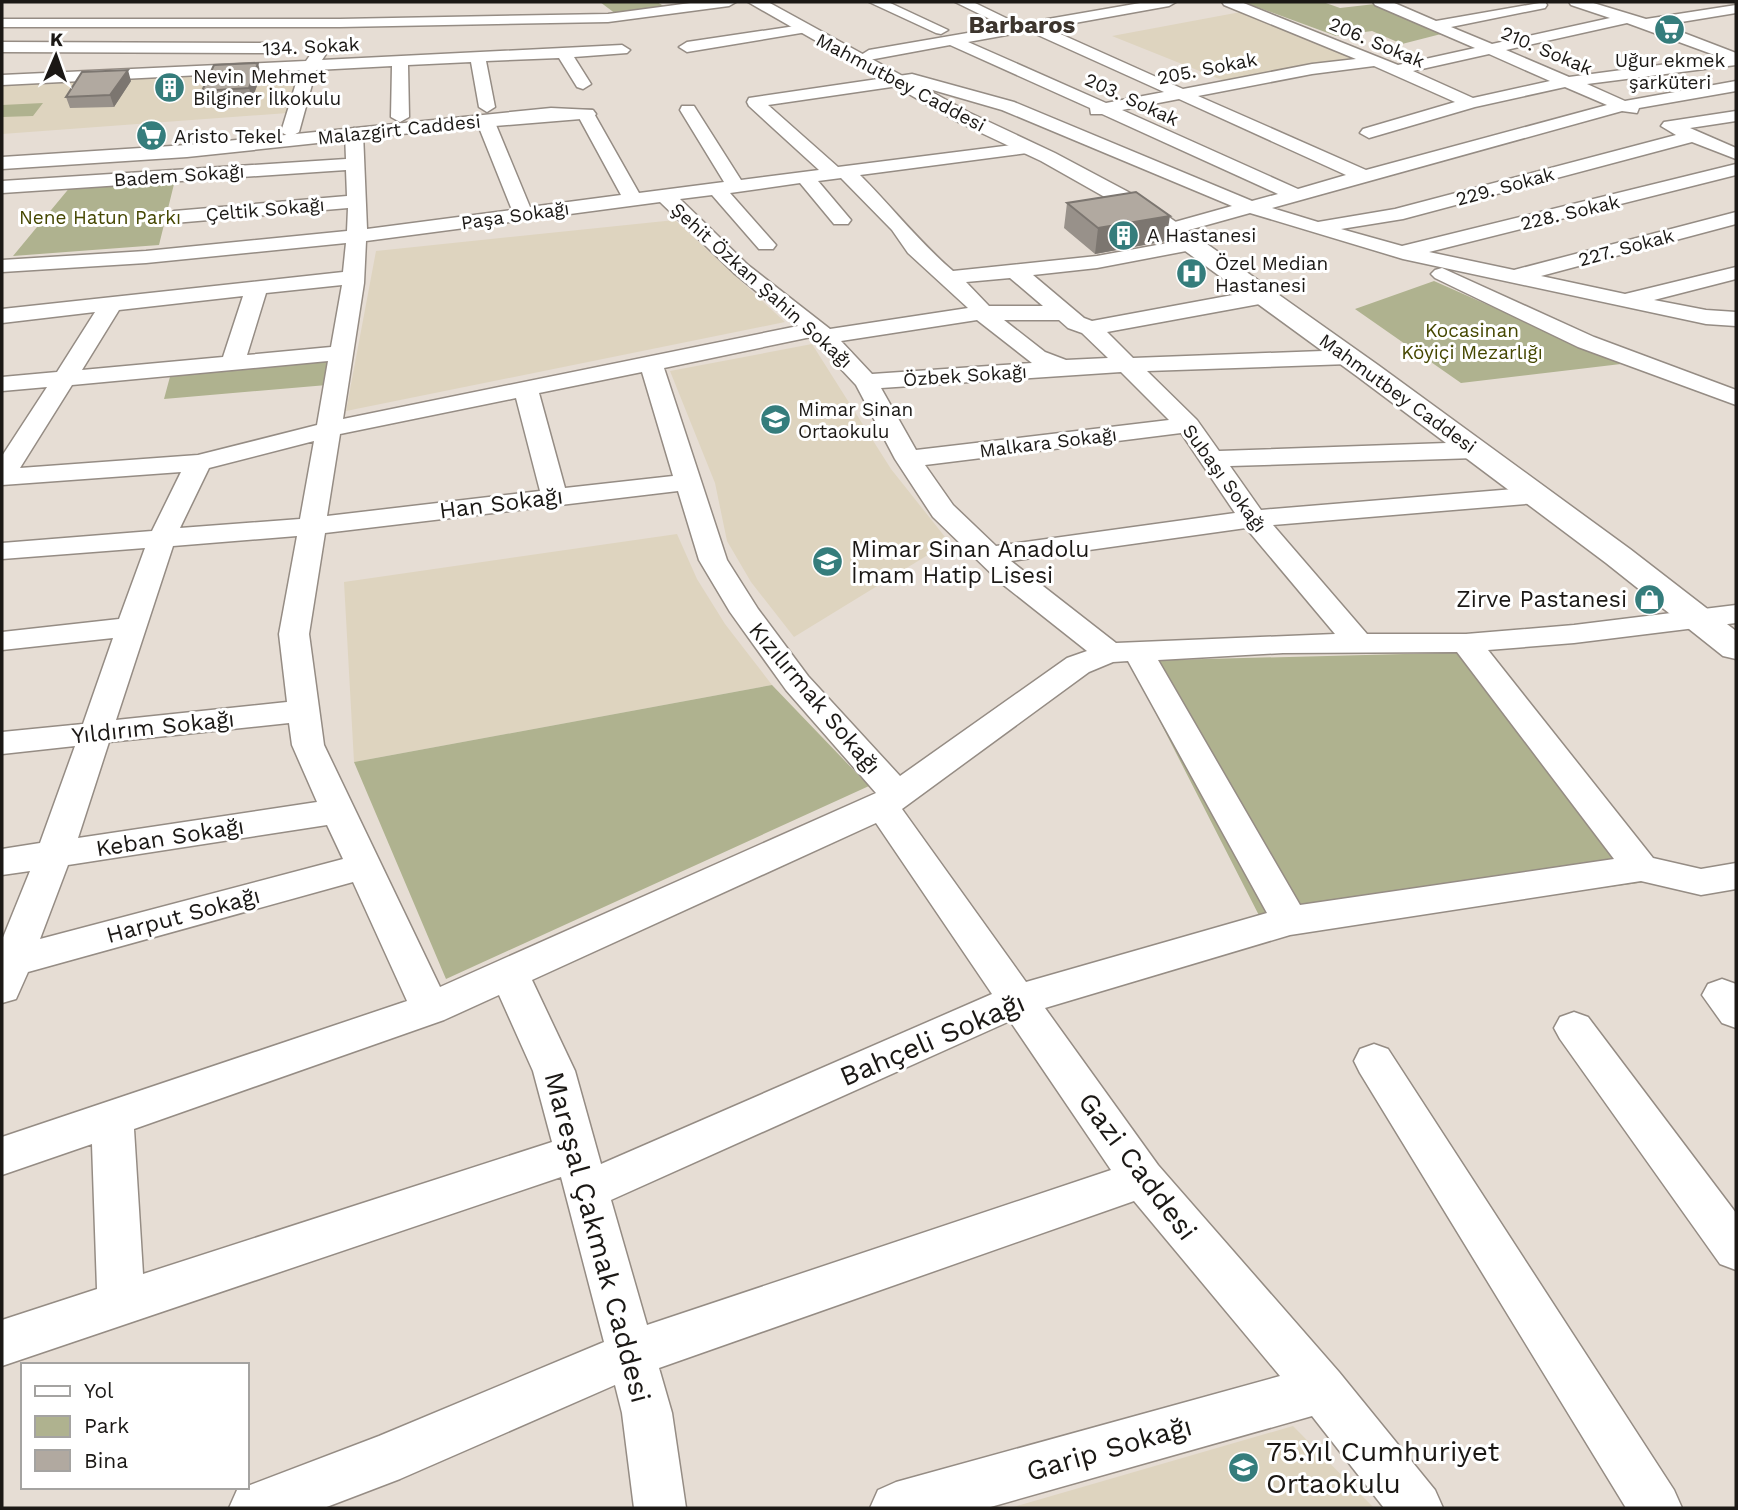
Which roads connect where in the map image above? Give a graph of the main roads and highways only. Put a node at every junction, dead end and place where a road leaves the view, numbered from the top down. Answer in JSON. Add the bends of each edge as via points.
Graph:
{"nodes":[{"id":1,"x":756,"y":2,"type":"edge"},
{"id":2,"x":774,"y":2,"type":"edge"},
{"id":3,"x":810,"y":28,"type":"junction"},
{"id":4,"x":905,"y":79,"type":"junction"},
{"id":5,"x":486,"y":113,"type":"junction"},
{"id":6,"x":586,"y":114,"type":"road end"},
{"id":7,"x":2,"y":155,"type":"edge"},
{"id":8,"x":2,"y":163,"type":"edge"},
{"id":9,"x":1736,"y":648,"type":"edge"}],
"edges":[{"from":1,"to":3,"type":"main road","name":"Mahmutbey Caddesi"},
{"from":2,"to":3,"type":"main road","name":"Mahmutbey Caddesi"},
{"from":3,"to":4,"type":"main road","name":"Mahmutbey Caddesi"},
{"from":3,"to":4,"type":"main road","name":"Mahmutbey Caddesi","via":[[851,44]]},
{"from":4,"to":9,"type":"main road","name":"Mahmutbey Caddesi","via":[[963,117],[1141,208],[1195,244],[1537,495]]},
{"from":5,"to":6,"type":"main road","name":"Malazgirt Caddesi"},
{"from":5,"to":7,"type":"main road","name":"Malazgirt Caddesi","via":[[400,117],[208,141]]},
{"from":5,"to":8,"type":"main road","name":"Malazgirt Caddesi","via":[[187,151]]}]}
